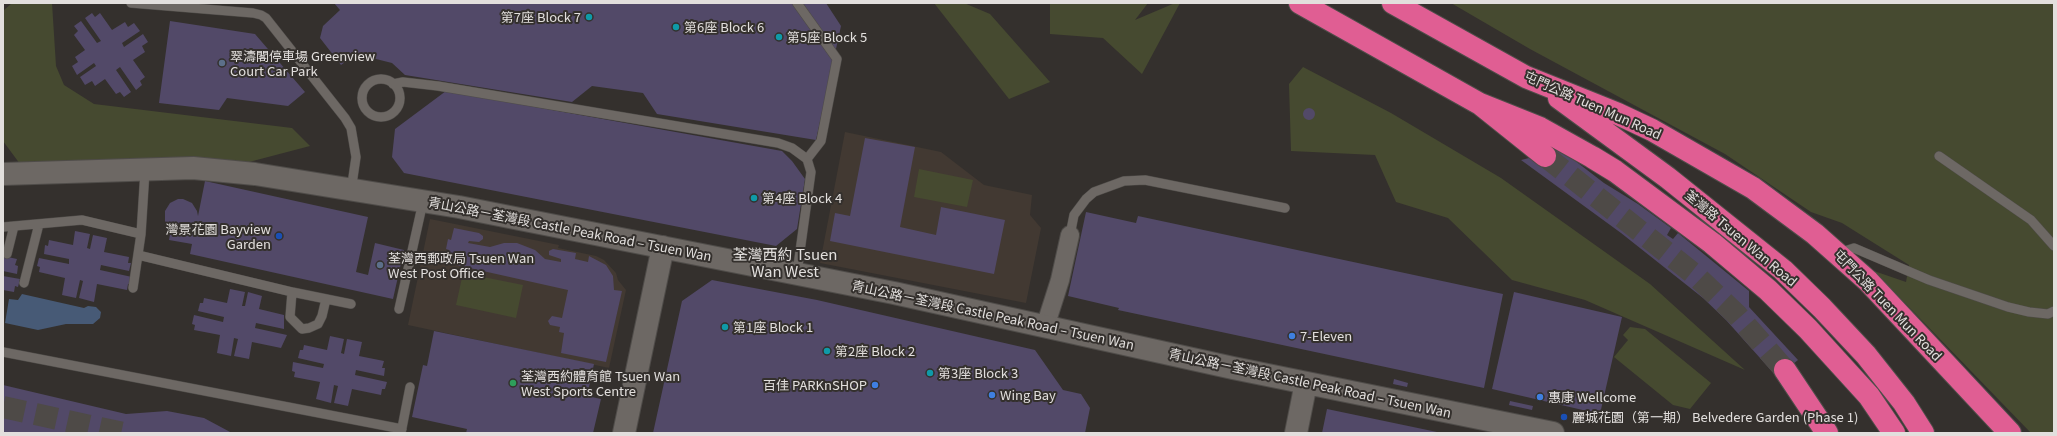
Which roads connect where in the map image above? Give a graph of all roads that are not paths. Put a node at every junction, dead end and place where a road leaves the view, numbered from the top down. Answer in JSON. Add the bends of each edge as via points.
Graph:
{"nodes":[{"id":1,"x":131,"y":3,"type":"edge"},
{"id":2,"x":797,"y":3,"type":"edge"},
{"id":3,"x":1300,"y":3,"type":"edge"},
{"id":4,"x":1393,"y":3,"type":"edge"},
{"id":5,"x":1526,"y":77,"type":"junction"},
{"id":6,"x":394,"y":84,"type":"junction"},
{"id":7,"x":1480,"y":104,"type":"junction"},
{"id":8,"x":1544,"y":156,"type":"tunnel mouth"},
{"id":9,"x":1939,"y":156,"type":"dead end"},
{"id":10,"x":807,"y":159,"type":"junction"},
{"id":11,"x":145,"y":171,"type":"junction"},
{"id":12,"x":3,"y":174,"type":"edge"},
{"id":13,"x":351,"y":191,"type":"junction"},
{"id":14,"x":423,"y":202,"type":"junction"},
{"id":15,"x":1286,"y":208,"type":"dead end"},
{"id":16,"x":39,"y":224,"type":"junction"},
{"id":17,"x":14,"y":226,"type":"junction"},
{"id":18,"x":3,"y":227,"type":"edge"},
{"id":19,"x":141,"y":234,"type":"junction"},
{"id":20,"x":1070,"y":234,"type":"joint"},
{"id":21,"x":2054,"y":246,"type":"edge"},
{"id":22,"x":663,"y":247,"type":"junction"},
{"id":23,"x":1839,"y":253,"type":"junction"},
{"id":24,"x":8,"y":254,"type":"dead end"},
{"id":25,"x":138,"y":256,"type":"junction"},
{"id":26,"x":796,"y":273,"type":"junction"},
{"id":27,"x":24,"y":283,"type":"dead end"},
{"id":28,"x":133,"y":288,"type":"dead end"},
{"id":29,"x":292,"y":292,"type":"junction"},
{"id":30,"x":326,"y":299,"type":"junction"},
{"id":31,"x":351,"y":304,"type":"dead end"},
{"id":32,"x":399,"y":309,"type":"dead end"},
{"id":33,"x":2054,"y":311,"type":"edge"},
{"id":34,"x":1045,"y":327,"type":"junction"},
{"id":35,"x":3,"y":352,"type":"edge"},
{"id":36,"x":1785,"y":370,"type":"tunnel mouth"},
{"id":37,"x":1306,"y":384,"type":"junction"},
{"id":38,"x":410,"y":387,"type":"dead end"},
{"id":39,"x":402,"y":431,"type":"edge"},
{"id":40,"x":624,"y":433,"type":"edge"},
{"id":41,"x":1296,"y":433,"type":"edge"},
{"id":42,"x":1553,"y":433,"type":"edge"},
{"id":43,"x":1827,"y":433,"type":"edge"},
{"id":44,"x":1894,"y":433,"type":"edge"},
{"id":45,"x":1923,"y":433,"type":"edge"},
{"id":46,"x":2010,"y":433,"type":"edge"}],
"edges":[{"from":1,"to":13,"type":"lane","via":[[253,13],[266,18],[345,118],[350,128],[356,157]]},
{"from":2,"to":10,"type":"lane","via":[[837,59],[821,141]]},
{"from":3,"to":7,"type":"highway"},
{"from":4,"to":5,"type":"highway","name":"屯門公路 Tuen Mun Road"},
{"from":5,"to":23,"type":"highway","name":"屯門公路 Tuen Mun Road","via":[[1618,114],[1686,148],[1753,188]]},
{"from":5,"to":45,"type":"highway","name":"荃灣路 Tsuen Wan Road","via":[[1668,178],[1782,270],[1838,324],[1888,381]]},
{"from":6,"to":6,"type":"lane","via":[[400,95],[397,108],[387,116],[374,116],[369,113],[362,101],[368,84],[383,79]]},
{"from":6,"to":10,"type":"lane","via":[[402,82],[438,86],[778,143],[792,148]]},
{"from":7,"to":8,"type":"highway"},
{"from":7,"to":44,"type":"highway","name":"荃灣路 Tsuen Wan Road","via":[[1562,139],[1615,171],[1712,243],[1768,290],[1814,334],[1869,396]]},
{"from":9,"to":21,"type":"lane","via":[[2031,220]]},
{"from":10,"to":26,"type":"lane","via":[[811,172]]},
{"from":11,"to":12,"type":"street","name":"青山公路－荃灣段 Castle Peak Road – Tsuen Wan"},
{"from":11,"to":13,"type":"street","name":"青山公路－荃灣段 Castle Peak Road – Tsuen Wan","via":[[193,168],[229,171]]},
{"from":11,"to":19,"type":"lane"},
{"from":13,"to":14,"type":"street","name":"青山公路－荃灣段 Castle Peak Road – Tsuen Wan"},
{"from":14,"to":22,"type":"street","name":"青山公路－荃灣段 Castle Peak Road – Tsuen Wan"},
{"from":14,"to":32,"type":"lane"},
{"from":15,"to":20,"type":"lane","via":[[1145,180],[1124,182],[1094,192],[1086,199],[1074,215]]},
{"from":16,"to":17,"type":"lane"},
{"from":16,"to":19,"type":"lane","via":[[82,220]]},
{"from":16,"to":27,"type":"lane"},
{"from":17,"to":18,"type":"lane"},
{"from":17,"to":24,"type":"lane"},
{"from":19,"to":25,"type":"lane"},
{"from":20,"to":34,"type":"street","via":[[1060,280]]},
{"from":22,"to":26,"type":"street","name":"青山公路－荃灣段 Castle Peak Road – Tsuen Wan"},
{"from":22,"to":40,"type":"street"},
{"from":23,"to":33,"type":"lane","via":[[1854,248],[1929,280],[2008,307],[2048,314]]},
{"from":23,"to":46,"type":"highway","name":"屯門公路 Tuen Mun Road","via":[[1888,301]]},
{"from":25,"to":28,"type":"lane"},
{"from":25,"to":29,"type":"lane"},
{"from":26,"to":34,"type":"street","name":"青山公路－荃灣段 Castle Peak Road – Tsuen Wan"},
{"from":29,"to":30,"type":"lane"},
{"from":29,"to":30,"type":"lane","via":[[290,317],[302,329],[318,324]]},
{"from":30,"to":31,"type":"lane"},
{"from":34,"to":37,"type":"street","name":"青山公路－荃灣段 Castle Peak Road – Tsuen Wan"},
{"from":35,"to":39,"type":"lane"},
{"from":36,"to":43,"type":"highway"},
{"from":37,"to":41,"type":"street"},
{"from":37,"to":42,"type":"street","name":"青山公路－荃灣段 Castle Peak Road – Tsuen Wan"},
{"from":38,"to":39,"type":"lane"}]}
